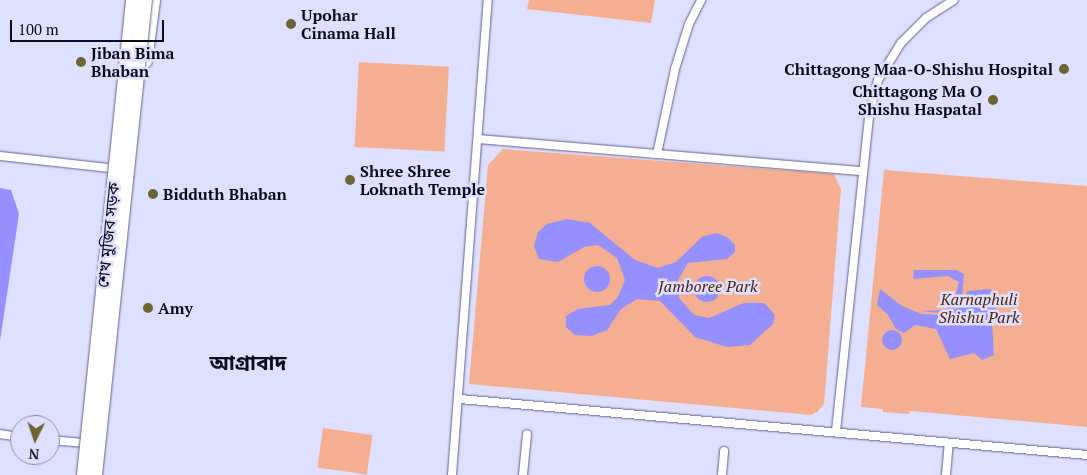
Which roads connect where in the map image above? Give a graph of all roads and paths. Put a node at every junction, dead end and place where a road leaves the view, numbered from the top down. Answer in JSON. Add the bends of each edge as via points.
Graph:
{"nodes":[{"id":1,"x":134,"y":0,"type":"edge"},
{"id":2,"x":145,"y":0,"type":"edge"},
{"id":3,"x":153,"y":0,"type":"edge"},
{"id":4,"x":488,"y":0,"type":"edge"},
{"id":5,"x":701,"y":0,"type":"edge"},
{"id":6,"x":954,"y":0,"type":"edge"},
{"id":7,"x":942,"y":3,"type":"edge"},
{"id":8,"x":479,"y":139,"type":"junction"},
{"id":9,"x":657,"y":154,"type":"junction"},
{"id":10,"x":0,"y":156,"type":"edge"},
{"id":11,"x":116,"y":168,"type":"junction"},
{"id":12,"x":133,"y":170,"type":"junction"},
{"id":13,"x":862,"y":171,"type":"junction"},
{"id":14,"x":460,"y":398,"type":"junction"},
{"id":15,"x":836,"y":431,"type":"junction"},
{"id":16,"x":527,"y":434,"type":"dead end"},
{"id":17,"x":60,"y":441,"type":"edge"},
{"id":18,"x":949,"y":443,"type":"junction"},
{"id":19,"x":86,"y":444,"type":"junction"},
{"id":20,"x":724,"y":451,"type":"dead end"},
{"id":21,"x":1087,"y":454,"type":"edge"},
{"id":22,"x":83,"y":475,"type":"edge"},
{"id":23,"x":95,"y":475,"type":"edge"},
{"id":24,"x":100,"y":475,"type":"edge"},
{"id":25,"x":452,"y":475,"type":"edge"},
{"id":26,"x":523,"y":475,"type":"edge"},
{"id":27,"x":722,"y":475,"type":"edge"},
{"id":28,"x":946,"y":475,"type":"edge"}],
"edges":[{"from":1,"to":11,"type":"highway","name":"শেখ মুজিব সড়ক"},
{"from":1,"to":22,"type":"highway","bridge":true},
{"from":2,"to":23,"type":"highway","bridge":true},
{"from":3,"to":12,"type":"highway","name":"শেখ মুজিব সড়ক"},
{"from":4,"to":8,"type":"street"},
{"from":5,"to":9,"type":"street","via":[[689,24],[675,69]]},
{"from":6,"to":7,"type":"street"},
{"from":7,"to":13,"type":"street","via":[[901,43],[878,80],[870,110]]},
{"from":8,"to":9,"type":"street"},
{"from":8,"to":14,"type":"street"},
{"from":9,"to":13,"type":"street"},
{"from":10,"to":11,"type":"street"},
{"from":11,"to":12,"type":"street"},
{"from":11,"to":19,"type":"highway","name":"শেখ মুজিব সড়ক"},
{"from":12,"to":24,"type":"highway","name":"শেখ মুজিব সড়ক"},
{"from":13,"to":15,"type":"street"},
{"from":14,"to":15,"type":"street"},
{"from":14,"to":25,"type":"street"},
{"from":15,"to":18,"type":"street"},
{"from":16,"to":26,"type":"street"},
{"from":17,"to":19,"type":"street"},
{"from":18,"to":21,"type":"street"},
{"from":18,"to":28,"type":"street"},
{"from":19,"to":22,"type":"highway","name":"শেখ মুজিব সড়ক"},
{"from":20,"to":27,"type":"street"}]}
